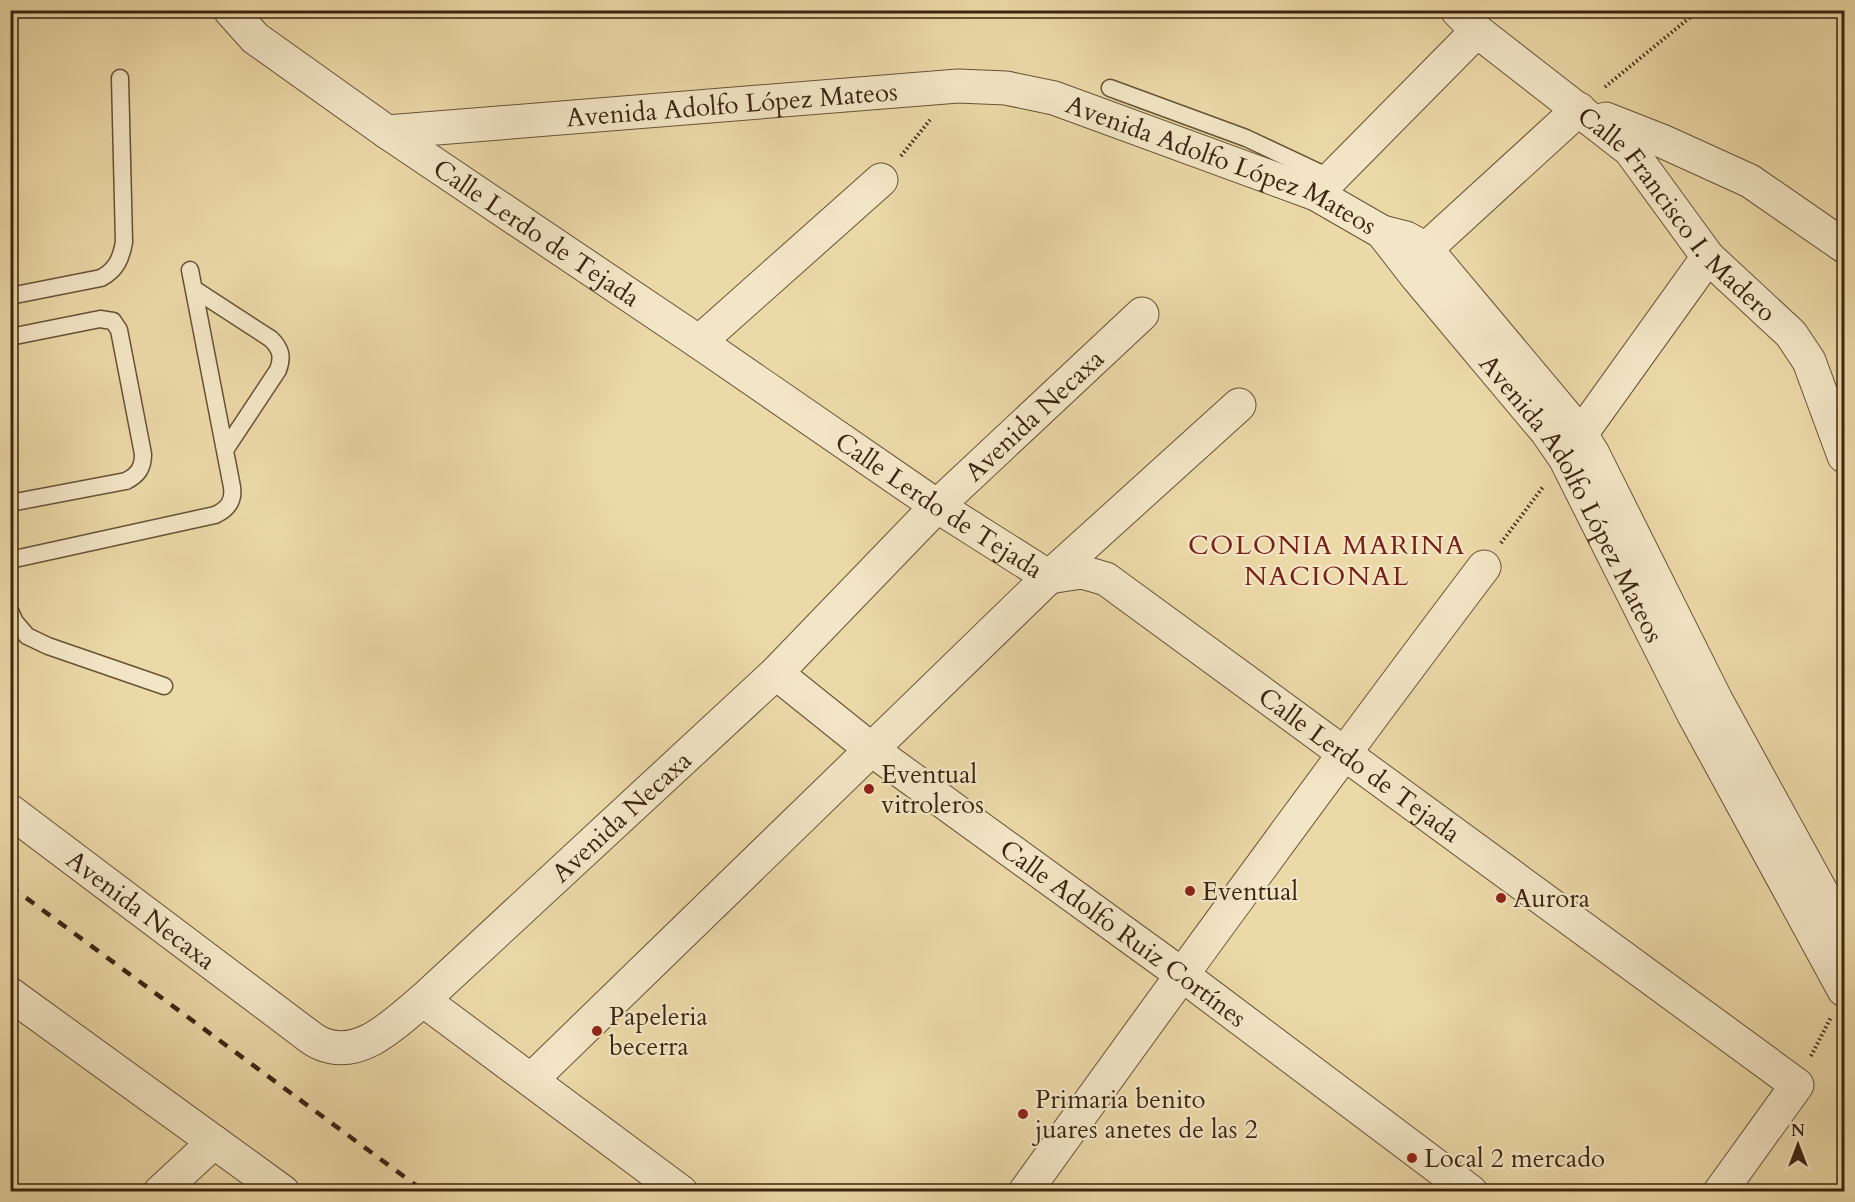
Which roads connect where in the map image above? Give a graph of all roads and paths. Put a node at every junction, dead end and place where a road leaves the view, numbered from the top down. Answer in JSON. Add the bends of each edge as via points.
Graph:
{"nodes":[{"id":1,"x":230,"y":10,"type":"edge"},
{"id":2,"x":1699,"y":10,"type":"edge"},
{"id":3,"x":1467,"y":21,"type":"edge"},
{"id":4,"x":120,"y":78,"type":"dead end"},
{"id":5,"x":958,"y":86,"type":"junction"},
{"id":6,"x":1110,"y":88,"type":"dead end"},
{"id":7,"x":1579,"y":109,"type":"junction"},
{"id":8,"x":387,"y":132,"type":"junction"},
{"id":9,"x":1630,"y":150,"type":"junction"},
{"id":10,"x":881,"y":180,"type":"joint"},
{"id":11,"x":1323,"y":186,"type":"junction"},
{"id":12,"x":1382,"y":232,"type":"junction"},
{"id":13,"x":1845,"y":246,"type":"edge"},
{"id":14,"x":1426,"y":249,"type":"junction"},
{"id":15,"x":1708,"y":257,"type":"junction"},
{"id":16,"x":1845,"y":258,"type":"edge"},
{"id":17,"x":190,"y":270,"type":"dead end"},
{"id":18,"x":194,"y":290,"type":"junction"},
{"id":19,"x":10,"y":296,"type":"edge"},
{"id":20,"x":1142,"y":314,"type":"dead end"},
{"id":21,"x":10,"y":337,"type":"edge"},
{"id":22,"x":699,"y":342,"type":"junction"},
{"id":23,"x":1239,"y":405,"type":"dead end"},
{"id":24,"x":1573,"y":446,"type":"junction"},
{"id":25,"x":225,"y":450,"type":"junction"},
{"id":26,"x":1845,"y":456,"type":"edge"},
{"id":27,"x":10,"y":503,"type":"edge"},
{"id":28,"x":937,"y":506,"type":"junction"},
{"id":29,"x":10,"y":560,"type":"edge"},
{"id":30,"x":1484,"y":567,"type":"joint"},
{"id":31,"x":1049,"y":577,"type":"junction"},
{"id":32,"x":10,"y":611,"type":"edge"},
{"id":33,"x":776,"y":674,"type":"junction"},
{"id":34,"x":164,"y":686,"type":"dead end"},
{"id":35,"x":872,"y":750,"type":"junction"},
{"id":36,"x":1343,"y":753,"type":"junction"},
{"id":37,"x":10,"y":812,"type":"edge"},
{"id":38,"x":1845,"y":933,"type":"edge"},
{"id":39,"x":1181,"y":974,"type":"junction"},
{"id":40,"x":1844,"y":990,"type":"edge"},
{"id":41,"x":10,"y":994,"type":"edge"},
{"id":42,"x":423,"y":1000,"type":"junction"},
{"id":43,"x":531,"y":1080,"type":"junction"},
{"id":44,"x":1797,"y":1085,"type":"junction"},
{"id":45,"x":214,"y":1142,"type":"junction"},
{"id":46,"x":160,"y":1191,"type":"edge"},
{"id":47,"x":283,"y":1191,"type":"edge"},
{"id":48,"x":681,"y":1191,"type":"edge"},
{"id":49,"x":1025,"y":1191,"type":"edge"},
{"id":50,"x":1471,"y":1191,"type":"edge"},
{"id":51,"x":1720,"y":1191,"type":"edge"}],
"edges":[{"from":1,"to":8,"type":"street","name":"Calle Lerdo de Tejada","via":[[255,38]]},
{"from":2,"to":7,"type":"path"},
{"from":3,"to":7,"type":"street","name":"Calle Francisco I. Madero"},
{"from":3,"to":11,"type":"street"},
{"from":4,"to":19,"type":"lane","via":[[124,243],[118,264],[102,278]]},
{"from":5,"to":8,"type":"street","name":"Avenida Adolfo López Mateos"},
{"from":5,"to":10,"type":"path"},
{"from":5,"to":11,"type":"street","name":"Avenida Adolfo López Mateos","via":[[1006,88],[1054,98]]},
{"from":6,"to":11,"type":"lane","via":[[1246,138]]},
{"from":7,"to":9,"type":"street","name":"Calle Francisco I. Madero"},
{"from":7,"to":13,"type":"street","via":[[1750,181]]},
{"from":7,"to":14,"type":"street"},
{"from":8,"to":22,"type":"street","name":"Calle Lerdo de Tejada"},
{"from":9,"to":15,"type":"street","name":"Calle Francisco I. Madero"},
{"from":9,"to":16,"type":"street","via":[[1746,196],[1811,233]]},
{"from":10,"to":22,"type":"street"},
{"from":11,"to":12,"type":"street","name":"Avenida Adolfo López Mateos"},
{"from":12,"to":14,"type":"street","via":[[1406,238]]},
{"from":12,"to":24,"type":"street","name":"Avenida Adolfo López Mateos","via":[[1548,432]]},
{"from":14,"to":24,"type":"street"},
{"from":15,"to":24,"type":"street"},
{"from":15,"to":26,"type":"street","name":"Calle Francisco I. Madero","via":[[1791,334],[1809,361]]},
{"from":17,"to":18,"type":"lane"},
{"from":18,"to":25,"type":"lane"},
{"from":18,"to":25,"type":"lane","via":[[271,339],[281,353],[278,370]]},
{"from":20,"to":28,"type":"street","name":"Avenida Necaxa"},
{"from":21,"to":27,"type":"lane","via":[[100,319],[113,321],[119,330],[143,454],[140,471],[126,481]]},
{"from":22,"to":28,"type":"street","name":"Calle Lerdo de Tejada"},
{"from":23,"to":31,"type":"street"},
{"from":24,"to":30,"type":"path"},
{"from":24,"to":38,"type":"street","via":[[1593,454],[1716,700]]},
{"from":24,"to":40,"type":"street","name":"Avenida Adolfo López Mateos","via":[[1693,713]]},
{"from":25,"to":29,"type":"lane","via":[[233,496],[224,511]]},
{"from":28,"to":31,"type":"street","name":"Calle Lerdo de Tejada"},
{"from":28,"to":33,"type":"street","name":"Avenida Necaxa"},
{"from":30,"to":36,"type":"street"},
{"from":31,"to":35,"type":"street"},
{"from":31,"to":36,"type":"street","name":"Calle Lerdo de Tejada","via":[[1082,572],[1106,579]]},
{"from":32,"to":34,"type":"lane","via":[[27,636]]},
{"from":33,"to":35,"type":"street","name":"Calle Adolfo Ruiz Cortínes"},
{"from":33,"to":42,"type":"street","name":"Avenida Necaxa"},
{"from":35,"to":39,"type":"street","name":"Calle Adolfo Ruiz Cortínes"},
{"from":35,"to":43,"type":"street"},
{"from":36,"to":39,"type":"street"},
{"from":36,"to":44,"type":"street","name":"Calle Lerdo de Tejada"},
{"from":37,"to":42,"type":"street","name":"Avenida Necaxa","via":[[323,1044],[343,1048],[362,1044],[380,1035]]},
{"from":39,"to":49,"type":"street"},
{"from":39,"to":50,"type":"street","name":"Calle Adolfo Ruiz Cortínes"},
{"from":40,"to":44,"type":"path"},
{"from":41,"to":45,"type":"street"},
{"from":42,"to":43,"type":"street"},
{"from":43,"to":48,"type":"street"},
{"from":44,"to":51,"type":"street"},
{"from":45,"to":46,"type":"street"},
{"from":45,"to":47,"type":"street"}]}
